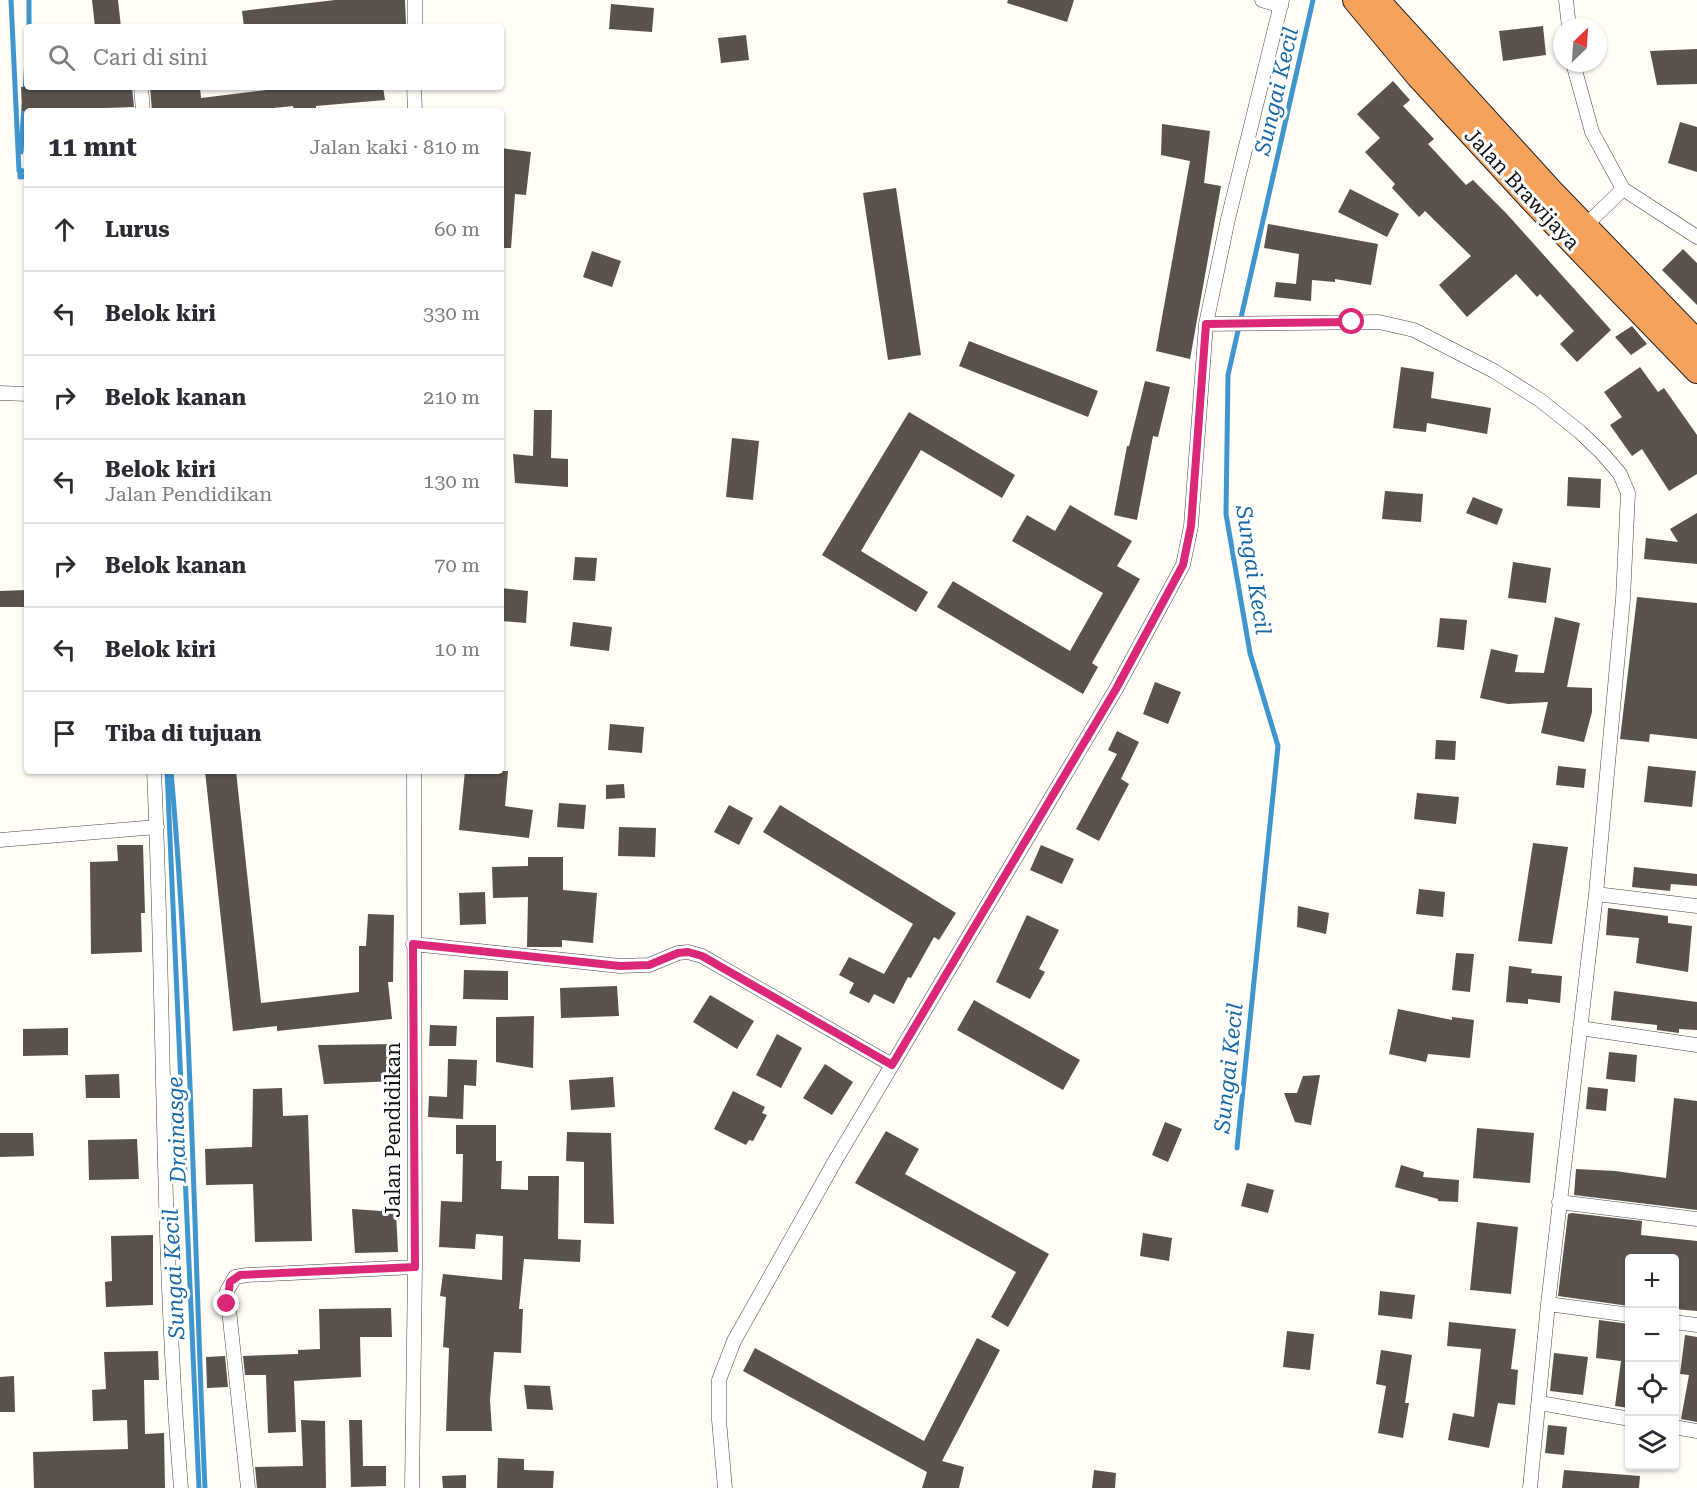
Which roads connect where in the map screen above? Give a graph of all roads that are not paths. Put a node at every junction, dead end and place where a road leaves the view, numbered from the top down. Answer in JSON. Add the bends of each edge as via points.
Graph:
{"nodes":[{"id":1,"x":415,"y":0,"type":"edge"},
{"id":2,"x":1262,"y":0,"type":"edge"},
{"id":3,"x":1355,"y":0,"type":"edge"},
{"id":4,"x":1377,"y":0,"type":"edge"},
{"id":5,"x":1566,"y":0,"type":"edge"},
{"id":6,"x":1282,"y":3,"type":"edge"},
{"id":7,"x":1568,"y":18,"type":"edge"},
{"id":8,"x":414,"y":24,"type":"edge"},
{"id":9,"x":1575,"y":72,"type":"edge"},
{"id":10,"x":141,"y":90,"type":"edge"},
{"id":11,"x":414,"y":90,"type":"edge"},
{"id":12,"x":143,"y":108,"type":"edge"},
{"id":13,"x":415,"y":108,"type":"edge"},
{"id":14,"x":1623,"y":189,"type":"junction"},
{"id":15,"x":1584,"y":227,"type":"junction"},
{"id":16,"x":1697,"y":237,"type":"edge"},
{"id":17,"x":1206,"y":324,"type":"junction"},
{"id":18,"x":1697,"y":342,"type":"edge"},
{"id":19,"x":1697,"y":371,"type":"edge"},
{"id":20,"x":0,"y":393,"type":"edge"},
{"id":21,"x":24,"y":394,"type":"edge"},
{"id":22,"x":154,"y":774,"type":"edge"},
{"id":23,"x":414,"y":774,"type":"edge"},
{"id":24,"x":157,"y":827,"type":"junction"},
{"id":25,"x":0,"y":840,"type":"edge"},
{"id":26,"x":1596,"y":894,"type":"junction"},
{"id":27,"x":1697,"y":906,"type":"edge"},
{"id":28,"x":413,"y":944,"type":"junction"},
{"id":29,"x":1580,"y":1028,"type":"junction"},
{"id":30,"x":1697,"y":1045,"type":"edge"},
{"id":31,"x":892,"y":1065,"type":"junction"},
{"id":32,"x":1560,"y":1202,"type":"junction"},
{"id":33,"x":1697,"y":1219,"type":"edge"},
{"id":34,"x":415,"y":1267,"type":"junction"},
{"id":35,"x":1548,"y":1304,"type":"junction"},
{"id":36,"x":1625,"y":1315,"type":"edge"},
{"id":37,"x":1679,"y":1323,"type":"edge"},
{"id":38,"x":1697,"y":1325,"type":"edge"},
{"id":39,"x":1540,"y":1403,"type":"junction"},
{"id":40,"x":1625,"y":1418,"type":"edge"},
{"id":41,"x":1679,"y":1428,"type":"edge"},
{"id":42,"x":1697,"y":1431,"type":"edge"},
{"id":43,"x":181,"y":1488,"type":"edge"},
{"id":44,"x":248,"y":1488,"type":"edge"},
{"id":45,"x":412,"y":1488,"type":"edge"},
{"id":46,"x":725,"y":1488,"type":"edge"},
{"id":47,"x":1530,"y":1488,"type":"edge"}],
"edges":[{"from":1,"to":8,"type":"street"},
{"from":2,"to":6,"type":"street"},
{"from":3,"to":19,"type":"highway","name":"Jalan Brawijaya","via":[[1418,76]]},
{"from":4,"to":15,"type":"highway","name":"Jalan Brawijaya"},
{"from":5,"to":7,"type":"street"},
{"from":6,"to":17,"type":"street"},
{"from":9,"to":14,"type":"street","via":[[1592,132]]},
{"from":10,"to":12,"type":"street"},
{"from":11,"to":13,"type":"street"},
{"from":14,"to":15,"type":"street"},
{"from":14,"to":16,"type":"street"},
{"from":15,"to":18,"type":"highway","name":"Jalan Brawijaya"},
{"from":17,"to":26,"type":"street","via":[[1379,322],[1414,330],[1494,371],[1540,400],[1581,432],[1620,474],[1628,493],[1629,522]]},
{"from":17,"to":31,"type":"street","via":[[1191,526],[1183,565],[1116,689]]},
{"from":20,"to":21,"type":"street"},
{"from":22,"to":24,"type":"street"},
{"from":23,"to":28,"type":"street","name":"Jalan Pendidikan"},
{"from":24,"to":25,"type":"street"},
{"from":24,"to":43,"type":"street","via":[[174,1407]]},
{"from":26,"to":27,"type":"street"},
{"from":26,"to":29,"type":"street"},
{"from":28,"to":31,"type":"street","via":[[620,966],[649,965],[688,952],[721,966]]},
{"from":28,"to":34,"type":"street","name":"Jalan Pendidikan"},
{"from":29,"to":30,"type":"street"},
{"from":29,"to":32,"type":"street"},
{"from":31,"to":46,"type":"street","via":[[765,1282],[726,1357],[719,1380]]},
{"from":32,"to":33,"type":"street"},
{"from":32,"to":35,"type":"street"},
{"from":34,"to":44,"type":"street","via":[[247,1275],[230,1282],[227,1304]]},
{"from":34,"to":45,"type":"street","name":"Jalan Pendidikan"},
{"from":35,"to":36,"type":"street"},
{"from":35,"to":39,"type":"street"},
{"from":37,"to":38,"type":"street"},
{"from":39,"to":40,"type":"street"},
{"from":39,"to":47,"type":"street"},
{"from":41,"to":42,"type":"street"}]}
